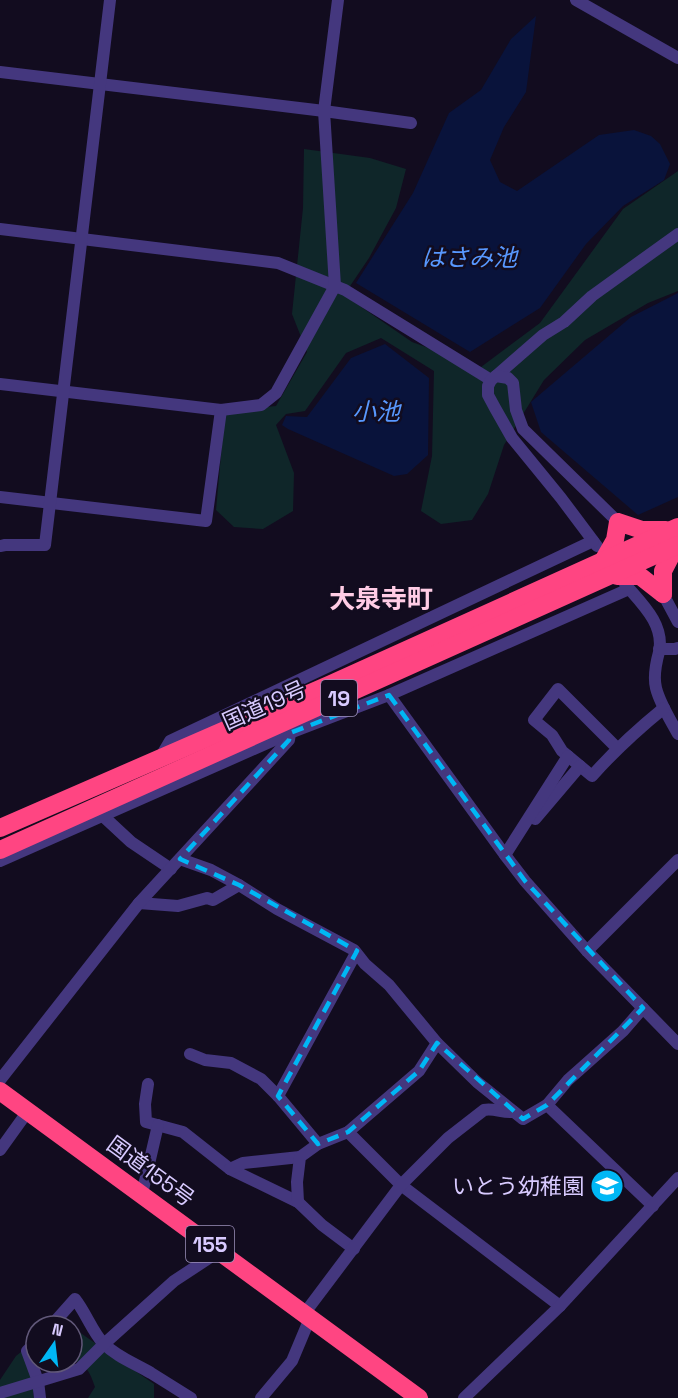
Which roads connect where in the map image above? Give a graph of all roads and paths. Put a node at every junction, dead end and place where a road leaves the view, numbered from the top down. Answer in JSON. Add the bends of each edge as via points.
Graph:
{"nodes":[{"id":1,"x":110,"y":0,"type":"edge"},
{"id":2,"x":338,"y":0,"type":"edge"},
{"id":3,"x":576,"y":0,"type":"edge"},
{"id":4,"x":678,"y":58,"type":"edge"},
{"id":5,"x":0,"y":72,"type":"edge"},
{"id":6,"x":100,"y":84,"type":"junction"},
{"id":7,"x":324,"y":111,"type":"junction"},
{"id":8,"x":411,"y":123,"type":"dead end"},
{"id":9,"x":0,"y":229,"type":"edge"},
{"id":10,"x":678,"y":234,"type":"edge"},
{"id":11,"x":81,"y":239,"type":"junction"},
{"id":12,"x":335,"y":286,"type":"junction"},
{"id":13,"x":494,"y":378,"type":"junction"},
{"id":14,"x":0,"y":384,"type":"edge"},
{"id":15,"x":63,"y":392,"type":"junction"},
{"id":16,"x":221,"y":410,"type":"junction"},
{"id":17,"x":0,"y":497,"type":"edge"},
{"id":18,"x":50,"y":503,"type":"junction"},
{"id":19,"x":618,"y":522,"type":"junction"},
{"id":20,"x":676,"y":537,"type":"edge"},
{"id":21,"x":0,"y":546,"type":"edge"},
{"id":22,"x":610,"y":566,"type":"junction"},
{"id":23,"x":663,"y":594,"type":"junction"},
{"id":24,"x":678,"y":622,"type":"edge"},
{"id":25,"x":405,"y":630,"type":"junction"},
{"id":26,"x":678,"y":648,"type":"edge"},
{"id":27,"x":659,"y":649,"type":"junction"},
{"id":28,"x":419,"y":662,"type":"junction"},
{"id":29,"x":389,"y":695,"type":"junction"},
{"id":30,"x":664,"y":708,"type":"junction"},
{"id":31,"x":290,"y":733,"type":"junction"},
{"id":32,"x":678,"y":734,"type":"edge"},
{"id":33,"x":617,"y":748,"type":"junction"},
{"id":34,"x":568,"y":756,"type":"junction"},
{"id":35,"x":160,"y":758,"type":"junction"},
{"id":36,"x":580,"y":766,"type":"junction"},
{"id":37,"x":103,"y":816,"type":"junction"},
{"id":38,"x":0,"y":828,"type":"edge"},
{"id":39,"x":0,"y":850,"type":"edge"},
{"id":40,"x":505,"y":855,"type":"junction"},
{"id":41,"x":180,"y":859,"type":"junction"},
{"id":42,"x":678,"y":860,"type":"edge"},
{"id":43,"x":0,"y":861,"type":"edge"},
{"id":44,"x":171,"y":868,"type":"junction"},
{"id":45,"x":239,"y":885,"type":"junction"},
{"id":46,"x":139,"y":903,"type":"junction"},
{"id":47,"x":587,"y":951,"type":"junction"},
{"id":48,"x":356,"y":953,"type":"junction"},
{"id":49,"x":643,"y":1008,"type":"junction"},
{"id":50,"x":437,"y":1042,"type":"junction"},
{"id":51,"x":678,"y":1044,"type":"edge"},
{"id":52,"x":190,"y":1054,"type":"dead end"},
{"id":53,"x":0,"y":1080,"type":"edge"},
{"id":54,"x":148,"y":1084,"type":"dead end"},
{"id":55,"x":0,"y":1091,"type":"edge"},
{"id":56,"x":278,"y":1096,"type":"junction"},
{"id":57,"x":547,"y":1105,"type":"junction"},
{"id":58,"x":28,"y":1111,"type":"junction"},
{"id":59,"x":514,"y":1112,"type":"junction"},
{"id":60,"x":159,"y":1125,"type":"junction"},
{"id":61,"x":348,"y":1132,"type":"junction"},
{"id":62,"x":318,"y":1144,"type":"junction"},
{"id":63,"x":0,"y":1150,"type":"edge"},
{"id":64,"x":300,"y":1157,"type":"junction"},
{"id":65,"x":230,"y":1169,"type":"junction"},
{"id":66,"x":678,"y":1178,"type":"edge"},
{"id":67,"x":401,"y":1185,"type":"junction"},
{"id":68,"x":142,"y":1194,"type":"junction"},
{"id":69,"x":298,"y":1202,"type":"junction"},
{"id":70,"x":653,"y":1206,"type":"junction"},
{"id":71,"x":354,"y":1248,"type":"junction"},
{"id":72,"x":217,"y":1250,"type":"junction"},
{"id":73,"x":560,"y":1306,"type":"junction"},
{"id":74,"x":62,"y":1314,"type":"edge"},
{"id":75,"x":307,"y":1316,"type":"junction"},
{"id":76,"x":104,"y":1344,"type":"junction"},
{"id":77,"x":35,"y":1374,"type":"edge"},
{"id":78,"x":38,"y":1381,"type":"junction"},
{"id":79,"x":0,"y":1393,"type":"edge"},
{"id":80,"x":40,"y":1398,"type":"edge"},
{"id":81,"x":191,"y":1398,"type":"edge"},
{"id":82,"x":261,"y":1398,"type":"edge"},
{"id":83,"x":419,"y":1398,"type":"edge"},
{"id":84,"x":464,"y":1398,"type":"edge"}],
"edges":[{"from":1,"to":6,"type":"street"},
{"from":2,"to":7,"type":"street"},
{"from":3,"to":4,"type":"street"},
{"from":5,"to":6,"type":"street"},
{"from":6,"to":7,"type":"street"},
{"from":6,"to":11,"type":"street"},
{"from":7,"to":8,"type":"street"},
{"from":7,"to":12,"type":"street"},
{"from":9,"to":11,"type":"street"},
{"from":10,"to":13,"type":"street","via":[[592,296]]},
{"from":11,"to":12,"type":"street","via":[[278,263]]},
{"from":11,"to":15,"type":"street"},
{"from":12,"to":13,"type":"street"},
{"from":12,"to":16,"type":"street","via":[[276,393],[261,405]]},
{"from":13,"to":19,"type":"street","via":[[508,378],[513,383],[523,429]]},
{"from":13,"to":22,"type":"street","via":[[488,395],[512,438]]},
{"from":14,"to":15,"type":"street"},
{"from":15,"to":16,"type":"street"},
{"from":15,"to":18,"type":"street"},
{"from":16,"to":18,"type":"street","via":[[206,521]]},
{"from":17,"to":18,"type":"street"},
{"from":18,"to":21,"type":"street","via":[[45,545]]},
{"from":19,"to":20,"type":"highway"},
{"from":19,"to":22,"type":"highway"},
{"from":20,"to":22,"type":"highway","name":"国道19号","number":"19"},
{"from":20,"to":23,"type":"highway","via":[[663,571]]},
{"from":22,"to":23,"type":"highway","via":[[640,576]]},
{"from":22,"to":25,"type":"street"},
{"from":22,"to":27,"type":"street","via":[[651,614],[658,630]]},
{"from":22,"to":28,"type":"highway","name":"国道19号","number":"19"},
{"from":22,"to":28,"type":"street"},
{"from":23,"to":24,"type":"street"},
{"from":25,"to":28,"type":"street"},
{"from":25,"to":35,"type":"street","via":[[170,741]]},
{"from":26,"to":27,"type":"street"},
{"from":27,"to":30,"type":"street","via":[[655,687]]},
{"from":28,"to":29,"type":"street"},
{"from":28,"to":35,"type":"highway","name":"国道19号","number":"19","via":[[331,684]]},
{"from":28,"to":39,"type":"highway","name":"国道19号","number":"19"},
{"from":29,"to":31,"type":"street"},
{"from":29,"to":40,"type":"street"},
{"from":30,"to":32,"type":"street"},
{"from":30,"to":33,"type":"street"},
{"from":31,"to":37,"type":"street"},
{"from":31,"to":41,"type":"street","via":[[289,740]]},
{"from":33,"to":34,"type":"street","via":[[558,689],[534,720]]},
{"from":33,"to":36,"type":"street","via":[[592,776]]},
{"from":34,"to":36,"type":"street"},
{"from":34,"to":40,"type":"street"},
{"from":35,"to":38,"type":"highway","name":"国道19号","number":"19"},
{"from":36,"to":40,"type":"street"},
{"from":37,"to":43,"type":"street"},
{"from":37,"to":44,"type":"street","via":[[131,842]]},
{"from":40,"to":47,"type":"street"},
{"from":41,"to":44,"type":"street"},
{"from":41,"to":45,"type":"street"},
{"from":42,"to":47,"type":"street"},
{"from":44,"to":46,"type":"street"},
{"from":45,"to":46,"type":"street","via":[[213,900],[178,906]]},
{"from":45,"to":48,"type":"street"},
{"from":46,"to":53,"type":"street"},
{"from":47,"to":49,"type":"street"},
{"from":48,"to":50,"type":"street"},
{"from":48,"to":56,"type":"street"},
{"from":49,"to":51,"type":"street"},
{"from":49,"to":57,"type":"street"},
{"from":50,"to":59,"type":"street"},
{"from":50,"to":61,"type":"street","via":[[419,1071]]},
{"from":52,"to":56,"type":"street","via":[[231,1063],[261,1079]]},
{"from":54,"to":60,"type":"street","via":[[146,1122]]},
{"from":55,"to":58,"type":"highway","name":"国道155号","number":"155"},
{"from":56,"to":62,"type":"street"},
{"from":57,"to":59,"type":"street","via":[[523,1119]]},
{"from":57,"to":70,"type":"street"},
{"from":58,"to":63,"type":"street"},
{"from":58,"to":68,"type":"highway","name":"国道155号","number":"155"},
{"from":59,"to":67,"type":"street","via":[[484,1110],[448,1138]]},
{"from":60,"to":65,"type":"street","via":[[183,1132]]},
{"from":60,"to":68,"type":"street"},
{"from":61,"to":62,"type":"street"},
{"from":61,"to":67,"type":"street"},
{"from":62,"to":64,"type":"street"},
{"from":64,"to":65,"type":"street","via":[[243,1163]]},
{"from":64,"to":69,"type":"street"},
{"from":65,"to":69,"type":"street"},
{"from":66,"to":70,"type":"street"},
{"from":67,"to":71,"type":"street"},
{"from":67,"to":73,"type":"street"},
{"from":68,"to":72,"type":"highway","name":"国道155号","number":"155"},
{"from":69,"to":71,"type":"street"},
{"from":70,"to":73,"type":"street"},
{"from":71,"to":75,"type":"street"},
{"from":72,"to":75,"type":"highway","name":"国道155号","number":"155"},
{"from":72,"to":76,"type":"street","via":[[174,1281]]},
{"from":73,"to":84,"type":"street"},
{"from":74,"to":76,"type":"street","via":[[75,1299]]},
{"from":75,"to":82,"type":"street","via":[[292,1361]]},
{"from":75,"to":83,"type":"highway","name":"国道155号","number":"155"},
{"from":76,"to":78,"type":"street","via":[[80,1369]]},
{"from":76,"to":81,"type":"street"},
{"from":77,"to":78,"type":"street"},
{"from":78,"to":79,"type":"street"},
{"from":78,"to":80,"type":"street"}]}
